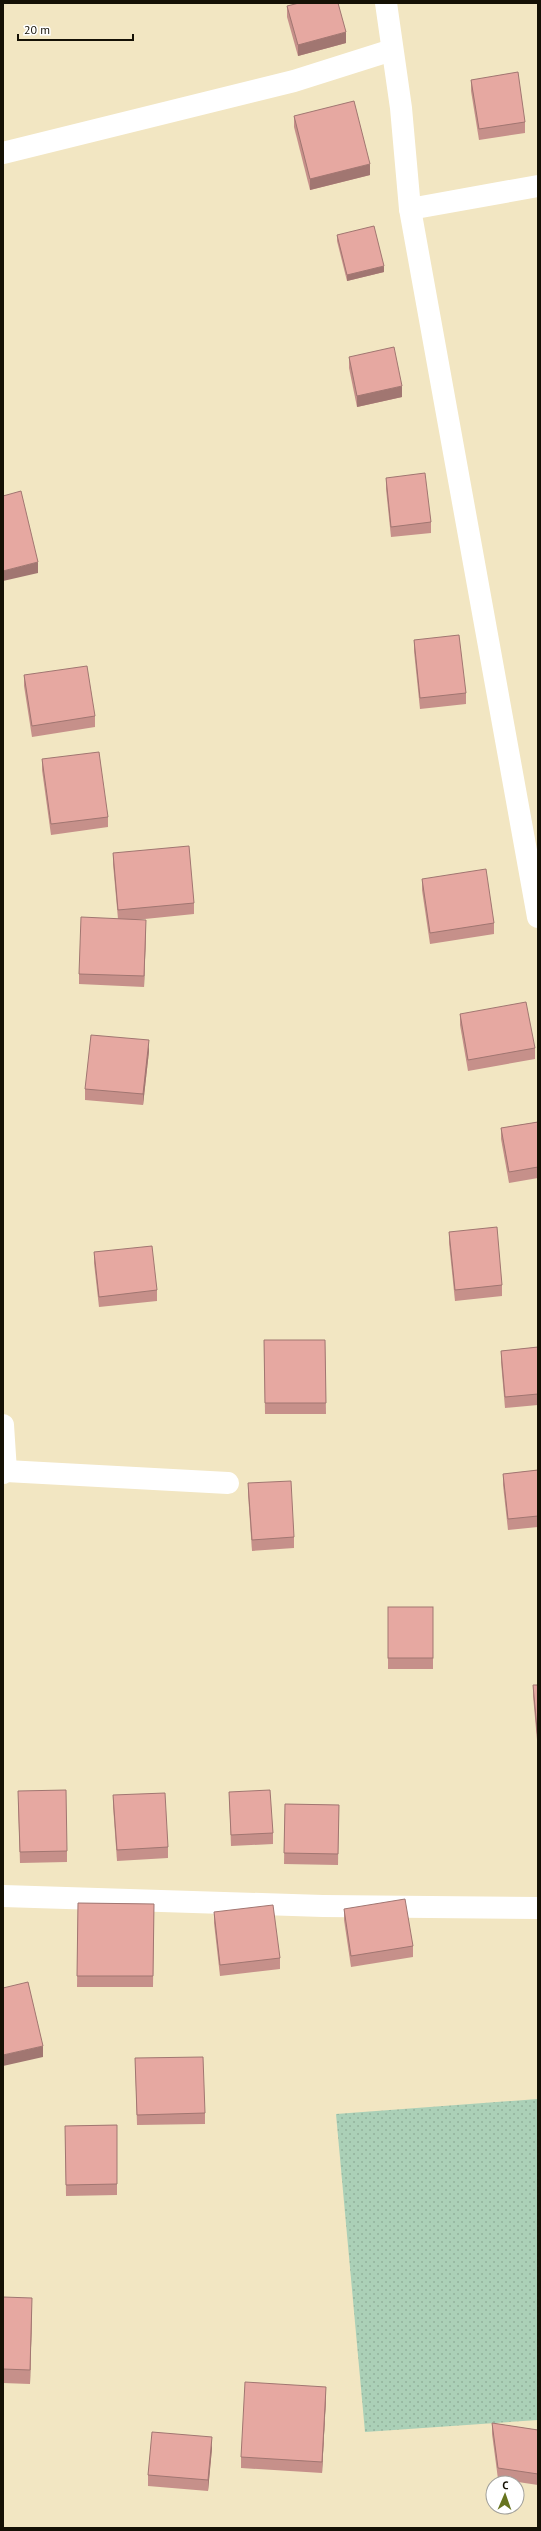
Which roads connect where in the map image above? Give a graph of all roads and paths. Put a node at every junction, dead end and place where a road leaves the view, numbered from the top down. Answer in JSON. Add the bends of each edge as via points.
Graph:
{"nodes":[{"id":1,"x":386,"y":3,"type":"edge"},
{"id":2,"x":392,"y":50,"type":"junction"},
{"id":3,"x":3,"y":153,"type":"edge"},
{"id":4,"x":538,"y":186,"type":"edge"},
{"id":5,"x":410,"y":209,"type":"junction"},
{"id":6,"x":538,"y":917,"type":"edge"},
{"id":7,"x":3,"y":1425,"type":"edge"},
{"id":8,"x":5,"y":1472,"type":"edge"},
{"id":9,"x":228,"y":1483,"type":"dead end"},
{"id":10,"x":3,"y":1896,"type":"edge"},
{"id":11,"x":538,"y":1908,"type":"edge"}],
"edges":[{"from":1,"to":2,"type":"street"},
{"from":2,"to":3,"type":"street","via":[[294,81]]},
{"from":2,"to":5,"type":"street"},
{"from":4,"to":5,"type":"street"},
{"from":5,"to":6,"type":"street"},
{"from":7,"to":8,"type":"street"},
{"from":8,"to":9,"type":"street"},
{"from":10,"to":11,"type":"street","via":[[323,1906]]}]}
